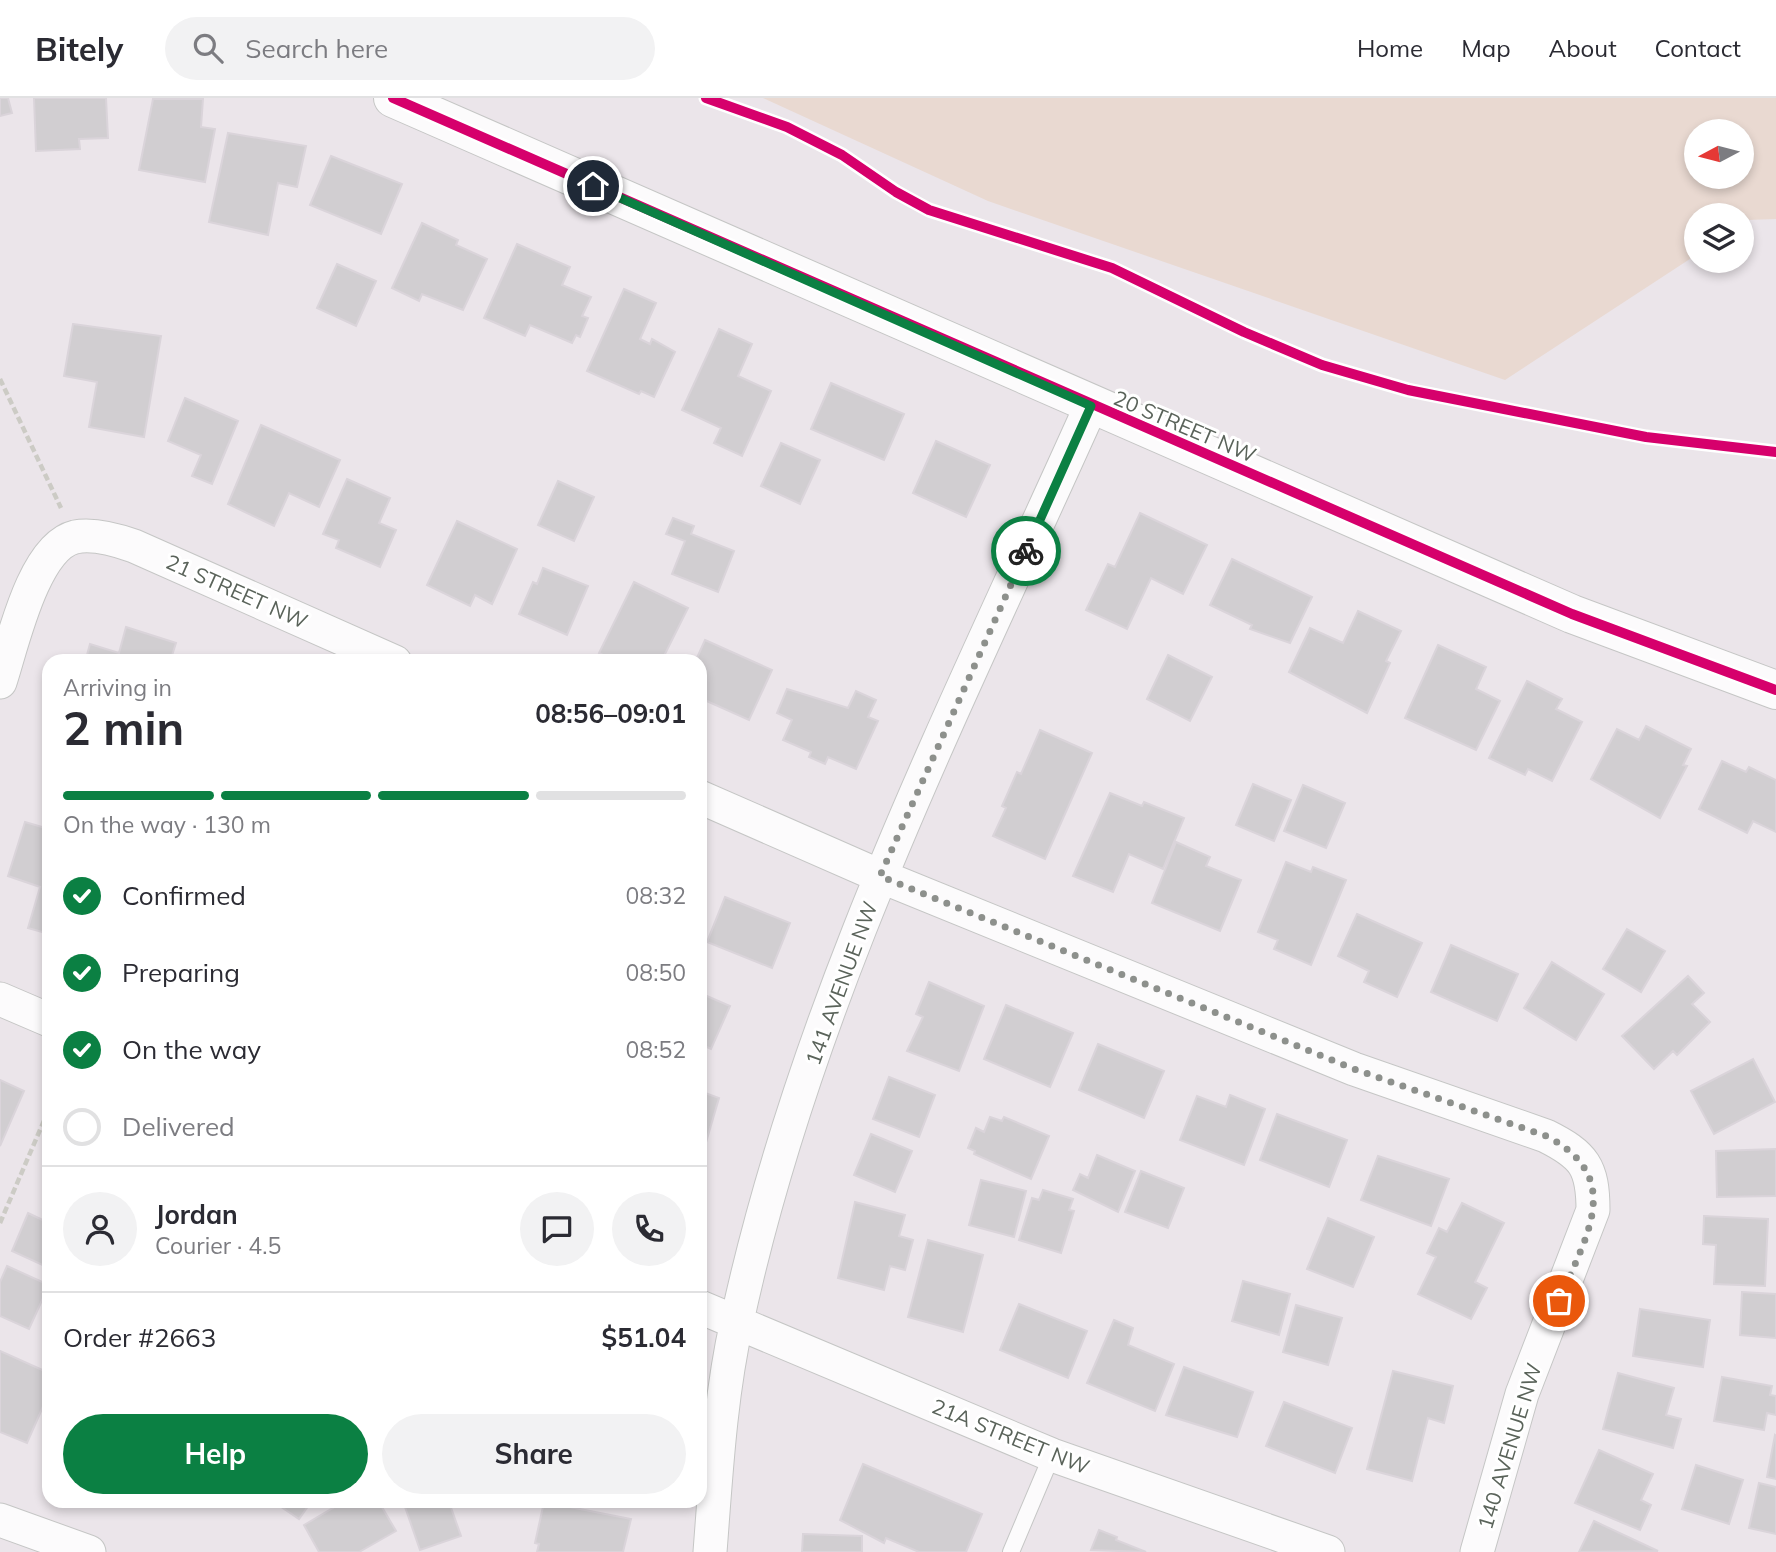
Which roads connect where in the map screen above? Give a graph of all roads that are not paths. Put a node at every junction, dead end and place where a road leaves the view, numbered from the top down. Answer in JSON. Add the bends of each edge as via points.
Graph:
{"nodes":[{"id":1,"x":393,"y":98,"type":"edge"},
{"id":2,"x":1091,"y":406,"type":"junction"},
{"id":3,"x":377,"y":654,"type":"edge"},
{"id":4,"x":0,"y":682,"type":"edge"},
{"id":5,"x":1776,"y":690,"type":"edge"},
{"id":6,"x":707,"y":800,"type":"edge"},
{"id":7,"x":880,"y":876,"type":"junction"},
{"id":8,"x":0,"y":999,"type":"edge"},
{"id":9,"x":42,"y":1017,"type":"edge"},
{"id":10,"x":707,"y":1310,"type":"edge"},
{"id":11,"x":736,"y":1323,"type":"junction"},
{"id":12,"x":1052,"y":1455,"type":"junction"},
{"id":13,"x":0,"y":1520,"type":"edge"},
{"id":14,"x":89,"y":1552,"type":"edge"},
{"id":15,"x":710,"y":1552,"type":"edge"},
{"id":16,"x":1011,"y":1552,"type":"edge"},
{"id":17,"x":1328,"y":1552,"type":"edge"},
{"id":18,"x":1477,"y":1552,"type":"edge"}],
"edges":[{"from":1,"to":2,"type":"street","name":"20 STREET NW"},
{"from":2,"to":5,"type":"street","name":"20 STREET NW","via":[[1572,614]]},
{"from":2,"to":7,"type":"street","name":"141 AVENUE NW"},
{"from":3,"to":4,"type":"street","name":"21 STREET NW","via":[[134,546],[114,539],[74,537],[40,567]]},
{"from":6,"to":7,"type":"street"},
{"from":7,"to":11,"type":"street","name":"141 AVENUE NW","via":[[791,1125]]},
{"from":7,"to":18,"type":"street","name":"140 AVENUE NW","via":[[1354,1069],[1546,1136],[1566,1146],[1583,1163],[1593,1182],[1593,1210],[1522,1394]]},
{"from":8,"to":9,"type":"street"},
{"from":10,"to":11,"type":"street","name":"21A STREET NW"},
{"from":11,"to":12,"type":"street","name":"21A STREET NW"},
{"from":11,"to":15,"type":"street","name":"141 AVENUE NW"},
{"from":12,"to":16,"type":"lane"},
{"from":12,"to":17,"type":"street","name":"21A STREET NW"},
{"from":13,"to":14,"type":"street"}]}
